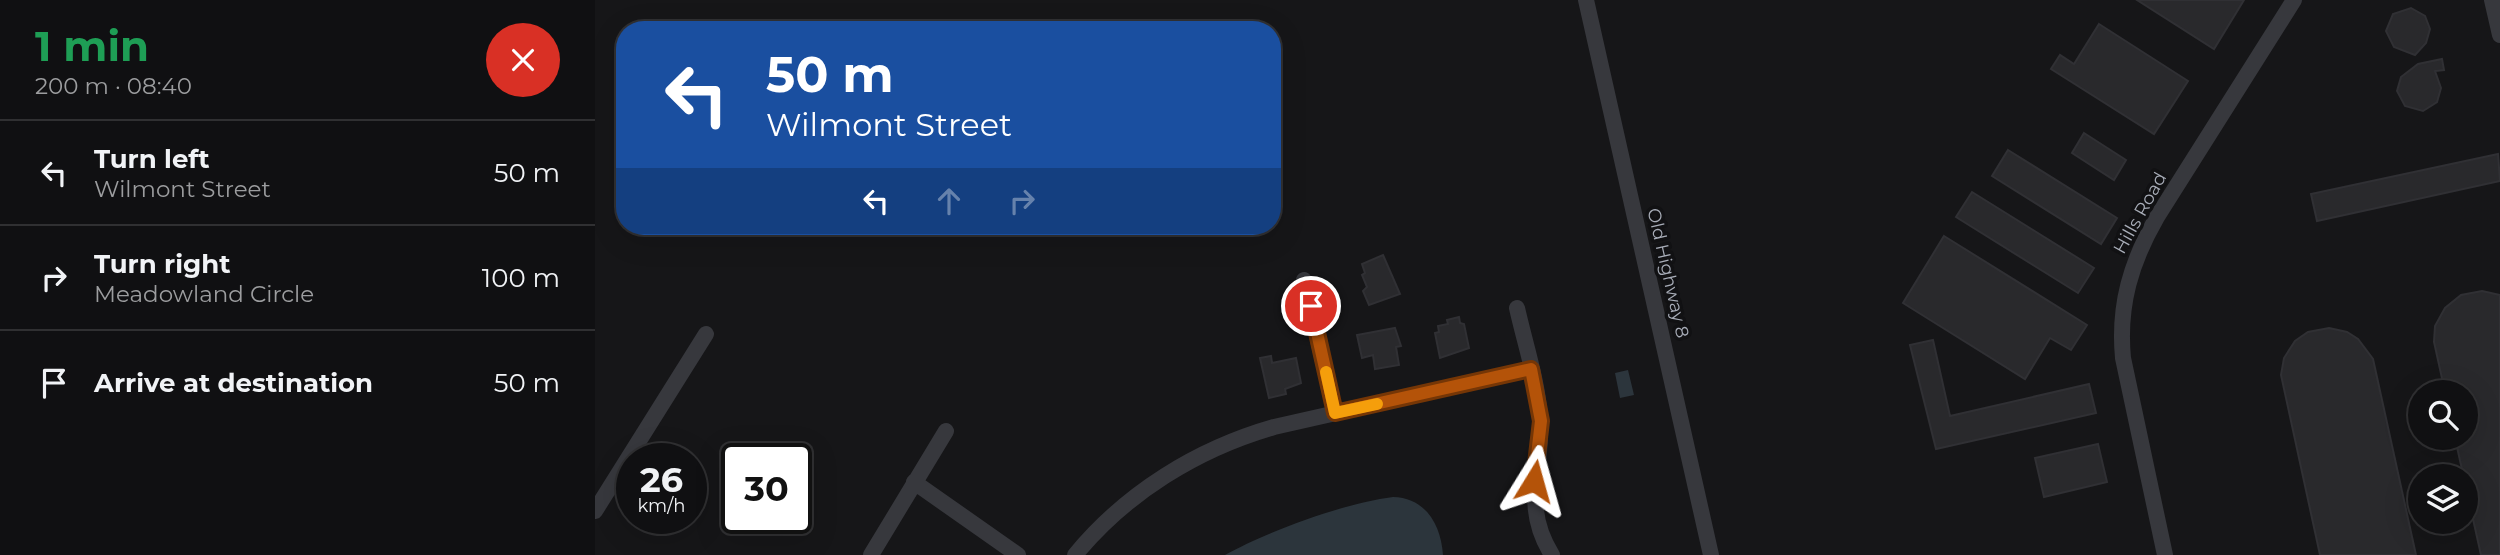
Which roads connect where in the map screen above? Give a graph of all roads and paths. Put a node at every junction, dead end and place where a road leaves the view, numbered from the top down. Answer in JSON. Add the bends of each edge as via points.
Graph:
{"nodes":[{"id":1,"x":1586,"y":0,"type":"edge"},
{"id":2,"x":2294,"y":0,"type":"edge"},
{"id":3,"x":2492,"y":0,"type":"edge"},
{"id":4,"x":2500,"y":35,"type":"edge"},
{"id":5,"x":1304,"y":280,"type":"dead end"},
{"id":6,"x":1517,"y":308,"type":"dead end"},
{"id":7,"x":706,"y":334,"type":"dead end"},
{"id":8,"x":1531,"y":369,"type":"junction"},
{"id":9,"x":1335,"y":413,"type":"junction"},
{"id":10,"x":946,"y":431,"type":"dead end"},
{"id":11,"x":914,"y":482,"type":"junction"},
{"id":12,"x":595,"y":511,"type":"edge"},
{"id":13,"x":871,"y":555,"type":"edge"},
{"id":14,"x":1019,"y":555,"type":"edge"},
{"id":15,"x":1075,"y":555,"type":"edge"},
{"id":16,"x":1552,"y":555,"type":"edge"},
{"id":17,"x":1711,"y":555,"type":"edge"},
{"id":18,"x":2165,"y":555,"type":"edge"}],
"edges":[{"from":1,"to":17,"type":"street","name":"Old Highway 8"},
{"from":2,"to":18,"type":"street","name":"Hills Road","via":[[2157,217],[2129,276],[2121,326],[2123,358]]},
{"from":3,"to":4,"type":"street"},
{"from":5,"to":9,"type":"street"},
{"from":6,"to":8,"type":"street"},
{"from":7,"to":12,"type":"street"},
{"from":8,"to":9,"type":"street"},
{"from":8,"to":16,"type":"street","via":[[1541,421],[1533,500]]},
{"from":9,"to":15,"type":"street","via":[[1257,432],[1191,461],[1133,498]]},
{"from":10,"to":11,"type":"street"},
{"from":11,"to":13,"type":"street"},
{"from":11,"to":14,"type":"street"}]}
